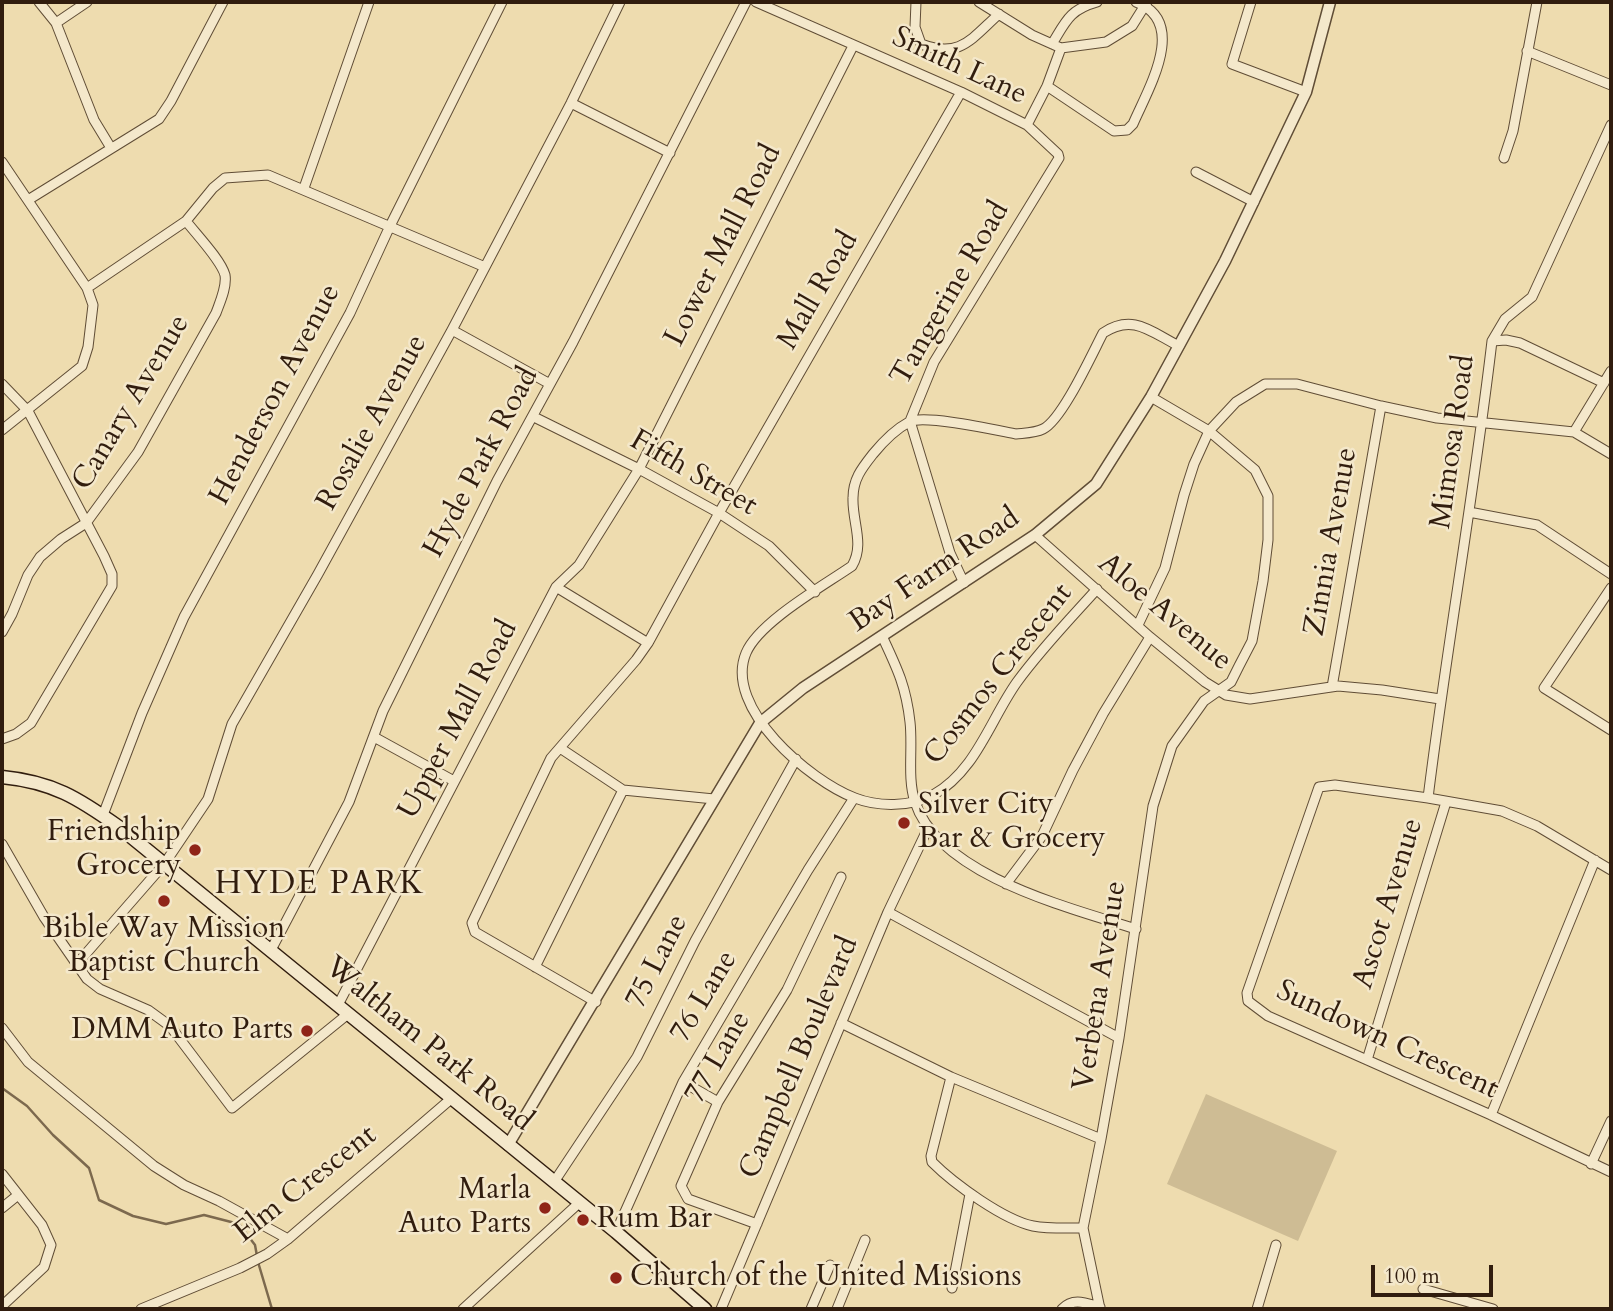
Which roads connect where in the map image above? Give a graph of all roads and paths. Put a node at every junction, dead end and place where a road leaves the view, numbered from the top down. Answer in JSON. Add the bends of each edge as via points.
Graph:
{"nodes":[{"id":1,"x":39,"y":2,"type":"edge"},
{"id":2,"x":87,"y":2,"type":"edge"},
{"id":3,"x":223,"y":2,"type":"edge"},
{"id":4,"x":369,"y":2,"type":"edge"},
{"id":5,"x":502,"y":2,"type":"edge"},
{"id":6,"x":620,"y":2,"type":"edge"},
{"id":7,"x":746,"y":2,"type":"edge"},
{"id":8,"x":756,"y":2,"type":"edge"},
{"id":9,"x":916,"y":2,"type":"edge"},
{"id":10,"x":979,"y":2,"type":"edge"},
{"id":11,"x":999,"y":2,"type":"edge"},
{"id":12,"x":1097,"y":2,"type":"edge"},
{"id":13,"x":1136,"y":2,"type":"edge"},
{"id":14,"x":1251,"y":2,"type":"edge"},
{"id":15,"x":1330,"y":2,"type":"edge"},
{"id":16,"x":1536,"y":2,"type":"edge"},
{"id":17,"x":1147,"y":4,"type":"edge"},
{"id":18,"x":995,"y":13,"type":"junction"},
{"id":19,"x":56,"y":23,"type":"junction"},
{"id":20,"x":853,"y":46,"type":"junction"},
{"id":21,"x":1057,"y":46,"type":"junction"},
{"id":22,"x":1527,"y":51,"type":"junction"},
{"id":23,"x":1611,"y":85,"type":"edge"},
{"id":24,"x":1047,"y":86,"type":"junction"},
{"id":25,"x":961,"y":92,"type":"junction"},
{"id":26,"x":1306,"y":92,"type":"junction"},
{"id":27,"x":571,"y":103,"type":"junction"},
{"id":28,"x":1027,"y":125,"type":"junction"},
{"id":29,"x":1611,"y":125,"type":"edge"},
{"id":30,"x":111,"y":148,"type":"junction"},
{"id":31,"x":670,"y":153,"type":"junction"},
{"id":32,"x":1058,"y":154,"type":"joint"},
{"id":33,"x":1504,"y":158,"type":"dead end"},
{"id":34,"x":2,"y":162,"type":"edge"},
{"id":35,"x":1196,"y":172,"type":"dead end"},
{"id":36,"x":303,"y":188,"type":"junction"},
{"id":37,"x":28,"y":200,"type":"junction"},
{"id":38,"x":1254,"y":202,"type":"junction"},
{"id":39,"x":186,"y":221,"type":"junction"},
{"id":40,"x":390,"y":226,"type":"junction"},
{"id":41,"x":485,"y":267,"type":"junction"},
{"id":42,"x":87,"y":288,"type":"junction"},
{"id":43,"x":452,"y":330,"type":"junction"},
{"id":44,"x":1492,"y":341,"type":"junction"},
{"id":45,"x":1179,"y":346,"type":"junction"},
{"id":46,"x":1611,"y":371,"type":"edge"},
{"id":47,"x":1604,"y":383,"type":"junction"},
{"id":48,"x":2,"y":384,"type":"edge"},
{"id":49,"x":550,"y":384,"type":"junction"},
{"id":50,"x":1151,"y":397,"type":"junction"},
{"id":51,"x":1381,"y":406,"type":"junction"},
{"id":52,"x":29,"y":411,"type":"junction"},
{"id":53,"x":534,"y":417,"type":"junction"},
{"id":54,"x":910,"y":421,"type":"junction"},
{"id":55,"x":1481,"y":421,"type":"junction"},
{"id":56,"x":2,"y":430,"type":"edge"},
{"id":57,"x":1209,"y":431,"type":"junction"},
{"id":58,"x":1574,"y":432,"type":"junction"},
{"id":59,"x":1611,"y":454,"type":"edge"},
{"id":60,"x":639,"y":469,"type":"junction"},
{"id":61,"x":1469,"y":512,"type":"junction"},
{"id":62,"x":719,"y":513,"type":"junction"},
{"id":63,"x":86,"y":523,"type":"junction"},
{"id":64,"x":1035,"y":535,"type":"junction"},
{"id":65,"x":1610,"y":571,"type":"edge"},
{"id":66,"x":964,"y":583,"type":"junction"},
{"id":67,"x":556,"y":587,"type":"junction"},
{"id":68,"x":1611,"y":588,"type":"edge"},
{"id":69,"x":1097,"y":589,"type":"junction"},
{"id":70,"x":815,"y":592,"type":"junction"},
{"id":71,"x":1138,"y":625,"type":"junction"},
{"id":72,"x":2,"y":632,"type":"edge"},
{"id":73,"x":882,"y":636,"type":"junction"},
{"id":74,"x":1150,"y":637,"type":"junction"},
{"id":75,"x":648,"y":643,"type":"junction"},
{"id":76,"x":1332,"y":687,"type":"junction"},
{"id":77,"x":1218,"y":691,"type":"junction"},
{"id":78,"x":1440,"y":699,"type":"junction"},
{"id":79,"x":760,"y":723,"type":"junction"},
{"id":80,"x":1611,"y":730,"type":"edge"},
{"id":81,"x":374,"y":737,"type":"junction"},
{"id":82,"x":2,"y":739,"type":"edge"},
{"id":83,"x":560,"y":748,"type":"junction"},
{"id":84,"x":796,"y":759,"type":"junction"},
{"id":85,"x":2,"y":778,"type":"edge"},
{"id":86,"x":454,"y":781,"type":"junction"},
{"id":87,"x":623,"y":790,"type":"junction"},
{"id":88,"x":854,"y":798,"type":"junction"},
{"id":89,"x":1428,"y":798,"type":"junction"},
{"id":90,"x":715,"y":799,"type":"junction"},
{"id":91,"x":915,"y":802,"type":"junction"},
{"id":92,"x":1446,"y":802,"type":"junction"},
{"id":93,"x":103,"y":816,"type":"junction"},
{"id":94,"x":928,"y":828,"type":"junction"},
{"id":95,"x":2,"y":844,"type":"edge"},
{"id":96,"x":1595,"y":860,"type":"junction"},
{"id":97,"x":165,"y":863,"type":"junction"},
{"id":98,"x":1611,"y":870,"type":"edge"},
{"id":99,"x":841,"y":877,"type":"dead end"},
{"id":100,"x":1006,"y":884,"type":"junction"},
{"id":101,"x":888,"y":912,"type":"junction"},
{"id":102,"x":1136,"y":929,"type":"junction"},
{"id":103,"x":271,"y":950,"type":"junction"},
{"id":104,"x":76,"y":965,"type":"junction"},
{"id":105,"x":535,"y":967,"type":"junction"},
{"id":106,"x":596,"y":1002,"type":"junction"},
{"id":107,"x":343,"y":1010,"type":"junction"},
{"id":108,"x":841,"y":1023,"type":"junction"},
{"id":109,"x":2,"y":1028,"type":"edge"},
{"id":110,"x":1119,"y":1038,"type":"junction"},
{"id":111,"x":1367,"y":1060,"type":"junction"},
{"id":112,"x":951,"y":1077,"type":"junction"},
{"id":113,"x":683,"y":1082,"type":"junction"},
{"id":114,"x":453,"y":1098,"type":"junction"},
{"id":115,"x":718,"y":1102,"type":"junction"},
{"id":116,"x":1490,"y":1115,"type":"junction"},
{"id":117,"x":1611,"y":1121,"type":"edge"},
{"id":118,"x":1101,"y":1139,"type":"junction"},
{"id":119,"x":508,"y":1145,"type":"junction"},
{"id":120,"x":1591,"y":1164,"type":"junction"},
{"id":121,"x":1611,"y":1172,"type":"edge"},
{"id":122,"x":2,"y":1174,"type":"edge"},
{"id":123,"x":554,"y":1182,"type":"junction"},
{"id":124,"x":970,"y":1194,"type":"junction"},
{"id":125,"x":18,"y":1195,"type":"junction"},
{"id":126,"x":579,"y":1203,"type":"junction"},
{"id":127,"x":2,"y":1208,"type":"edge"},
{"id":128,"x":757,"y":1224,"type":"junction"},
{"id":129,"x":1083,"y":1228,"type":"junction"},
{"id":130,"x":616,"y":1232,"type":"junction"},
{"id":131,"x":288,"y":1239,"type":"junction"},
{"id":132,"x":865,"y":1240,"type":"dead end"},
{"id":133,"x":1276,"y":1244,"type":"dead end"},
{"id":134,"x":830,"y":1265,"type":"dead end"},
{"id":135,"x":951,"y":1288,"type":"dead end"},
{"id":136,"x":1423,"y":1289,"type":"dead end"},
{"id":137,"x":2,"y":1306,"type":"edge"},
{"id":138,"x":1100,"y":1308,"type":"edge"},
{"id":139,"x":141,"y":1309,"type":"edge"},
{"id":140,"x":463,"y":1309,"type":"edge"},
{"id":141,"x":705,"y":1309,"type":"edge"},
{"id":142,"x":721,"y":1309,"type":"edge"},
{"id":143,"x":811,"y":1309,"type":"edge"},
{"id":144,"x":837,"y":1309,"type":"edge"},
{"id":145,"x":1062,"y":1309,"type":"edge"},
{"id":146,"x":1257,"y":1309,"type":"edge"},
{"id":147,"x":1493,"y":1309,"type":"edge"}],
"edges":[{"from":1,"to":19,"type":"street"},
{"from":2,"to":19,"type":"street"},
{"from":3,"to":30,"type":"street","via":[[159,119]]},
{"from":4,"to":36,"type":"street"},
{"from":5,"to":40,"type":"street","name":"Henderson Avenue"},
{"from":6,"to":27,"type":"street","name":"Rosalie Avenue"},
{"from":7,"to":31,"type":"street","name":"Hyde Park Road"},
{"from":8,"to":20,"type":"street","name":"Smith Lane"},
{"from":9,"to":18,"type":"street","via":[[920,44],[934,49],[954,50]]},
{"from":10,"to":18,"type":"street"},
{"from":11,"to":18,"type":"street"},
{"from":12,"to":21,"type":"street","via":[[1080,7],[1065,22]]},
{"from":13,"to":17,"type":"street"},
{"from":14,"to":26,"type":"street","via":[[1232,64]]},
{"from":15,"to":26,"type":"street","name":"Bay Farm Road"},
{"from":16,"to":22,"type":"street"},
{"from":17,"to":21,"type":"street","via":[[1132,26],[1106,42]]},
{"from":17,"to":24,"type":"street","via":[[1158,19],[1163,47],[1127,130],[1114,131]]},
{"from":18,"to":21,"type":"street"},
{"from":19,"to":30,"type":"street","via":[[94,120]]},
{"from":20,"to":25,"type":"street","name":"Smith Lane"},
{"from":20,"to":60,"type":"street","name":"Lower Mall Road"},
{"from":21,"to":24,"type":"street"},
{"from":22,"to":23,"type":"street"},
{"from":22,"to":33,"type":"street"},
{"from":24,"to":28,"type":"street"},
{"from":25,"to":28,"type":"street","name":"Smith Lane"},
{"from":25,"to":62,"type":"street","name":"Mall Road"},
{"from":26,"to":38,"type":"street","name":"Bay Farm Road"},
{"from":27,"to":31,"type":"street"},
{"from":27,"to":41,"type":"street","name":"Rosalie Avenue"},
{"from":28,"to":32,"type":"street","name":"Smith Lane"},
{"from":29,"to":44,"type":"street","name":"Mimosa Road","via":[[1532,297],[1505,319]]},
{"from":30,"to":37,"type":"street"},
{"from":31,"to":49,"type":"street","name":"Hyde Park Road"},
{"from":32,"to":54,"type":"street","name":"Tangerine Road","via":[[934,362]]},
{"from":34,"to":37,"type":"street"},
{"from":35,"to":38,"type":"street"},
{"from":36,"to":39,"type":"street","via":[[268,175],[225,178]]},
{"from":36,"to":40,"type":"street"},
{"from":37,"to":42,"type":"street"},
{"from":38,"to":45,"type":"street","name":"Bay Farm Road"},
{"from":39,"to":42,"type":"street"},
{"from":39,"to":63,"type":"street","name":"Canary Avenue","via":[[219,264],[225,275],[224,290],[211,323],[138,452]]},
{"from":40,"to":41,"type":"street"},
{"from":40,"to":93,"type":"street","name":"Henderson Avenue","via":[[350,313],[184,617]]},
{"from":41,"to":43,"type":"street","name":"Rosalie Avenue"},
{"from":42,"to":52,"type":"street","via":[[93,305],[82,366]]},
{"from":43,"to":49,"type":"street"},
{"from":43,"to":97,"type":"street","name":"Rosalie Avenue","via":[[232,723],[208,800]]},
{"from":44,"to":47,"type":"street","via":[[1520,343]]},
{"from":44,"to":55,"type":"street","name":"Mimosa Road"},
{"from":45,"to":50,"type":"street","name":"Bay Farm Road"},
{"from":45,"to":54,"type":"street","via":[[1136,324],[1112,327],[1103,333],[1060,412],[1046,428],[1016,434],[926,419]]},
{"from":46,"to":47,"type":"street"},
{"from":47,"to":58,"type":"street"},
{"from":48,"to":52,"type":"street"},
{"from":49,"to":53,"type":"street","name":"Hyde Park Road"},
{"from":50,"to":57,"type":"street","name":"Verbena Avenue"},
{"from":50,"to":64,"type":"street","name":"Bay Farm Road","via":[[1096,484]]},
{"from":51,"to":55,"type":"street","via":[[1437,418]]},
{"from":51,"to":57,"type":"street","via":[[1297,384],[1265,384],[1236,402]]},
{"from":51,"to":76,"type":"street","name":"Zinnia Avenue"},
{"from":52,"to":56,"type":"street"},
{"from":52,"to":63,"type":"street"},
{"from":53,"to":60,"type":"street","name":"Fifth Street"},
{"from":53,"to":81,"type":"street","name":"Hyde Park Road","via":[[497,481]]},
{"from":54,"to":66,"type":"street","name":"Tangerine Road","via":[[950,553]]},
{"from":54,"to":70,"type":"street","name":"Cosmos Crescent","via":[[879,446],[855,481],[857,557],[852,566]]},
{"from":55,"to":58,"type":"street"},
{"from":55,"to":61,"type":"street","name":"Mimosa Road"},
{"from":57,"to":71,"type":"street","via":[[1184,495],[1165,568]]},
{"from":57,"to":77,"type":"street","name":"Verbena Avenue","via":[[1255,470],[1268,496],[1268,540],[1251,641],[1231,682]]},
{"from":58,"to":59,"type":"street"},
{"from":60,"to":62,"type":"street","name":"Fifth Street"},
{"from":60,"to":67,"type":"street","name":"Upper Mall Road","via":[[579,565]]},
{"from":61,"to":65,"type":"street","via":[[1537,525]]},
{"from":61,"to":78,"type":"street","name":"Mimosa Road"},
{"from":62,"to":70,"type":"street","name":"Fifth Street","via":[[769,546]]},
{"from":62,"to":75,"type":"street","name":"Mall Road"},
{"from":63,"to":72,"type":"street","name":"Canary Avenue","via":[[40,557]]},
{"from":63,"to":82,"type":"street","via":[[112,574],[112,586],[31,723]]},
{"from":64,"to":66,"type":"street","name":"Bay Farm Road"},
{"from":64,"to":69,"type":"street","name":"Aloe Avenue"},
{"from":66,"to":73,"type":"street","name":"Bay Farm Road"},
{"from":67,"to":75,"type":"street"},
{"from":67,"to":86,"type":"street","name":"Upper Mall Road"},
{"from":68,"to":80,"type":"street","via":[[1544,688]]},
{"from":69,"to":71,"type":"street","name":"Aloe Avenue"},
{"from":69,"to":91,"type":"street","name":"Cosmos Crescent","via":[[1019,680],[960,775]]},
{"from":70,"to":79,"type":"street","name":"Cosmos Crescent","via":[[763,629],[746,652],[740,677]]},
{"from":71,"to":74,"type":"street","name":"Aloe Avenue"},
{"from":73,"to":79,"type":"street","name":"Bay Farm Road","via":[[803,688]]},
{"from":73,"to":91,"type":"street","via":[[903,682]]},
{"from":74,"to":77,"type":"street","name":"Aloe Avenue"},
{"from":74,"to":100,"type":"street","via":[[1085,748],[1042,836]]},
{"from":75,"to":83,"type":"street","name":"Mall Road"},
{"from":76,"to":77,"type":"street","name":"Aloe Avenue","via":[[1250,699]]},
{"from":76,"to":78,"type":"street","name":"Aloe Avenue"},
{"from":77,"to":102,"type":"street","name":"Verbena Avenue","via":[[1204,701],[1172,746],[1153,806]]},
{"from":78,"to":89,"type":"street","name":"Mimosa Road"},
{"from":79,"to":84,"type":"street","name":"Cosmos Crescent"},
{"from":79,"to":90,"type":"street","name":"Bay Farm Road"},
{"from":81,"to":86,"type":"street"},
{"from":81,"to":103,"type":"street","name":"Hyde Park Road","via":[[349,803]]},
{"from":83,"to":87,"type":"street"},
{"from":83,"to":105,"type":"street","name":"Mall Road","via":[[551,758],[472,923],[475,932]]},
{"from":84,"to":88,"type":"street","name":"Cosmos Crescent"},
{"from":84,"to":123,"type":"street","name":"75 Lane","via":[[636,1057]]},
{"from":85,"to":93,"type":"main road","name":"Waltham Park Road","via":[[47,785]]},
{"from":86,"to":107,"type":"street","name":"Upper Mall Road"},
{"from":87,"to":90,"type":"street"},
{"from":87,"to":105,"type":"street"},
{"from":88,"to":91,"type":"street","name":"Cosmos Crescent","via":[[875,803]]},
{"from":88,"to":113,"type":"street","name":"76 Lane"},
{"from":89,"to":92,"type":"street","name":"Sundown Crescent"},
{"from":89,"to":111,"type":"street","name":"Sundown Crescent","via":[[1335,785],[1319,787],[1248,993],[1248,1001],[1268,1016]]},
{"from":90,"to":106,"type":"street","name":"Bay Farm Road"},
{"from":91,"to":94,"type":"street"},
{"from":92,"to":96,"type":"street","name":"Sundown Crescent","via":[[1521,817]]},
{"from":92,"to":111,"type":"street","name":"Ascot Avenue"},
{"from":93,"to":97,"type":"main road","name":"Waltham Park Road"},
{"from":94,"to":100,"type":"street","via":[[960,856]]},
{"from":94,"to":101,"type":"street","name":"Campbell Boulevard"},
{"from":95,"to":104,"type":"street"},
{"from":96,"to":98,"type":"street","name":"Sundown Crescent"},
{"from":96,"to":116,"type":"street"},
{"from":97,"to":103,"type":"main road","name":"Waltham Park Road"},
{"from":97,"to":104,"type":"street","name":"Rosalie Avenue"},
{"from":99,"to":115,"type":"street","name":"77 Lane","via":[[787,990]]},
{"from":100,"to":102,"type":"street"},
{"from":101,"to":108,"type":"street","name":"Campbell Boulevard"},
{"from":101,"to":110,"type":"street"},
{"from":102,"to":110,"type":"street","name":"Verbena Avenue"},
{"from":103,"to":107,"type":"main road","name":"Waltham Park Road"},
{"from":104,"to":107,"type":"street","via":[[100,989],[148,1010],[170,1026],[232,1108]]},
{"from":105,"to":106,"type":"street","name":"Mall Road"},
{"from":106,"to":119,"type":"street","name":"Bay Farm Road"},
{"from":107,"to":114,"type":"main road","name":"Waltham Park Road"},
{"from":108,"to":112,"type":"street"},
{"from":108,"to":128,"type":"street","name":"Campbell Boulevard"},
{"from":109,"to":131,"type":"street","via":[[28,1062],[154,1166]]},
{"from":110,"to":118,"type":"street","name":"Verbena Avenue"},
{"from":111,"to":116,"type":"street","name":"Sundown Crescent"},
{"from":112,"to":118,"type":"street"},
{"from":112,"to":124,"type":"street","via":[[931,1156],[936,1166]]},
{"from":113,"to":115,"type":"street"},
{"from":113,"to":130,"type":"street","name":"76 Lane"},
{"from":114,"to":119,"type":"main road","name":"Waltham Park Road"},
{"from":114,"to":131,"type":"street","name":"Elm Crescent"},
{"from":115,"to":128,"type":"street","name":"77 Lane","via":[[681,1186],[688,1199]]},
{"from":116,"to":120,"type":"street","name":"Sundown Crescent"},
{"from":117,"to":120,"type":"street"},
{"from":118,"to":129,"type":"street","name":"Verbena Avenue"},
{"from":119,"to":123,"type":"main road","name":"Waltham Park Road"},
{"from":120,"to":121,"type":"street","name":"Sundown Crescent"},
{"from":122,"to":125,"type":"street"},
{"from":123,"to":126,"type":"main road","name":"Waltham Park Road"},
{"from":124,"to":129,"type":"street","via":[[1035,1227]]},
{"from":124,"to":135,"type":"street"},
{"from":125,"to":127,"type":"street"},
{"from":125,"to":137,"type":"street","via":[[43,1225],[51,1251],[44,1267]]},
{"from":126,"to":130,"type":"main road","name":"Waltham Park Road"},
{"from":126,"to":140,"type":"street"},
{"from":128,"to":142,"type":"street","name":"Campbell Boulevard"},
{"from":129,"to":138,"type":"street","name":"Verbena Avenue"},
{"from":130,"to":141,"type":"main road","name":"Waltham Park Road"},
{"from":131,"to":139,"type":"street","name":"Elm Crescent","via":[[240,1268]]},
{"from":132,"to":144,"type":"street"},
{"from":133,"to":146,"type":"street"},
{"from":134,"to":143,"type":"street"},
{"from":136,"to":147,"type":"street"},
{"from":138,"to":145,"type":"street","via":[[1076,1301]]}]}
